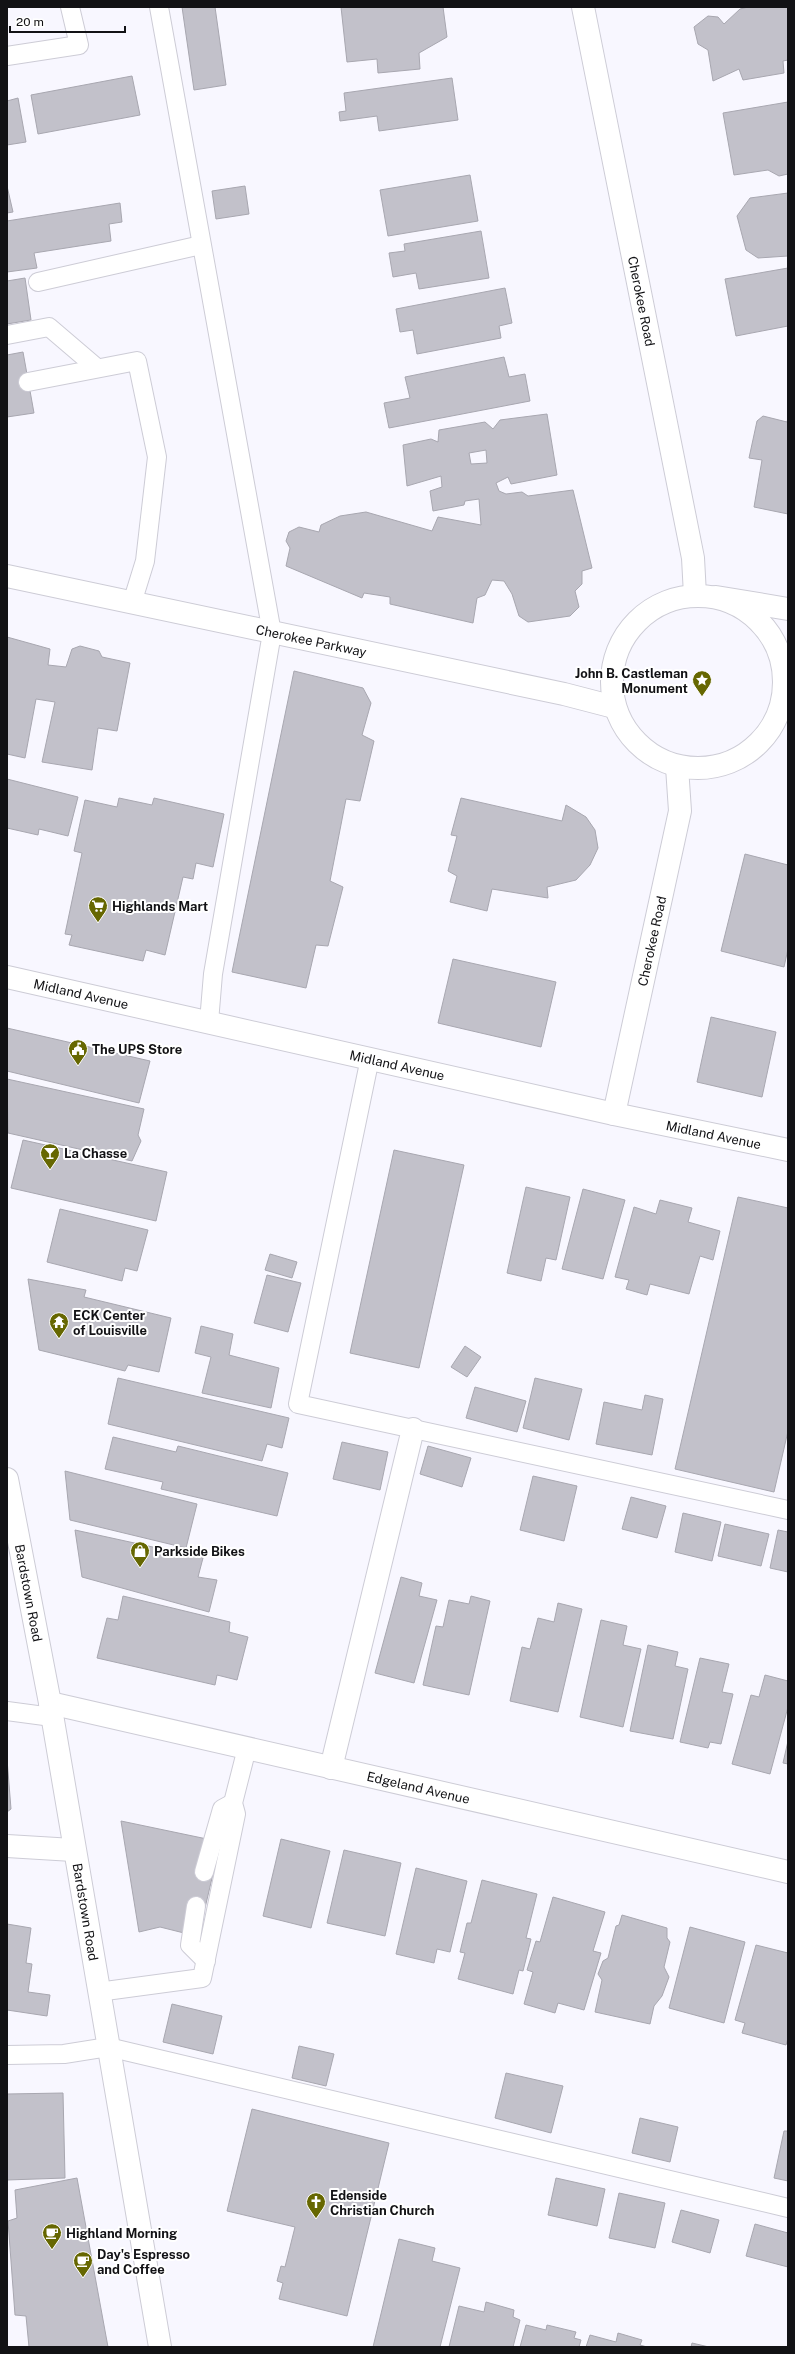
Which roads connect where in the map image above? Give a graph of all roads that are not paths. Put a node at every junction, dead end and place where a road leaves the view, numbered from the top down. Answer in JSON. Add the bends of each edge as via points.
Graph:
{"nodes":[{"id":1,"x":70,"y":7,"type":"edge"},
{"id":2,"x":159,"y":7,"type":"edge"},
{"id":3,"x":583,"y":7,"type":"edge"},
{"id":4,"x":7,"y":56,"type":"edge"},
{"id":5,"x":201,"y":245,"type":"junction"},
{"id":6,"x":38,"y":282,"type":"dead end"},
{"id":7,"x":7,"y":335,"type":"edge"},
{"id":8,"x":97,"y":368,"type":"junction"},
{"id":9,"x":28,"y":382,"type":"dead end"},
{"id":10,"x":7,"y":576,"type":"edge"},
{"id":11,"x":705,"y":596,"type":"junction"},
{"id":12,"x":132,"y":603,"type":"junction"},
{"id":13,"x":788,"y":609,"type":"edge"},
{"id":14,"x":272,"y":633,"type":"junction"},
{"id":15,"x":786,"y":700,"type":"edge"},
{"id":16,"x":614,"y":707,"type":"junction"},
{"id":17,"x":677,"y":767,"type":"junction"},
{"id":18,"x":7,"y":977,"type":"edge"},
{"id":19,"x":209,"y":1022,"type":"junction"},
{"id":20,"x":370,"y":1058,"type":"junction"},
{"id":21,"x":614,"y":1114,"type":"junction"},
{"id":22,"x":788,"y":1150,"type":"edge"},
{"id":23,"x":414,"y":1429,"type":"junction"},
{"id":24,"x":8,"y":1491,"type":"edge"},
{"id":25,"x":788,"y":1510,"type":"edge"},
{"id":26,"x":51,"y":1710,"type":"junction"},
{"id":27,"x":7,"y":1711,"type":"edge"},
{"id":28,"x":247,"y":1748,"type":"junction"},
{"id":29,"x":331,"y":1768,"type":"junction"},
{"id":30,"x":233,"y":1803,"type":"junction"},
{"id":31,"x":7,"y":1846,"type":"edge"},
{"id":32,"x":73,"y":1850,"type":"junction"},
{"id":33,"x":204,"y":1872,"type":"dead end"},
{"id":34,"x":788,"y":1872,"type":"edge"},
{"id":35,"x":196,"y":1906,"type":"dead end"},
{"id":36,"x":204,"y":1970,"type":"junction"},
{"id":37,"x":98,"y":1992,"type":"junction"},
{"id":38,"x":108,"y":2048,"type":"junction"},
{"id":39,"x":7,"y":2054,"type":"edge"},
{"id":40,"x":788,"y":2208,"type":"edge"},
{"id":41,"x":160,"y":2347,"type":"edge"}],
"edges":[{"from":1,"to":4,"type":"lane","via":[[79,45]]},
{"from":2,"to":5,"type":"lane"},
{"from":3,"to":11,"type":"street","name":"Cherokee Road","via":[[693,558]]},
{"from":5,"to":6,"type":"lane"},
{"from":5,"to":14,"type":"lane"},
{"from":7,"to":8,"type":"lane","via":[[49,328]]},
{"from":8,"to":9,"type":"lane"},
{"from":8,"to":12,"type":"lane","via":[[137,361],[157,457],[146,561]]},
{"from":10,"to":12,"type":"street","name":"Cherokee Parkway"},
{"from":11,"to":13,"type":"street"},
{"from":11,"to":15,"type":"street","via":[[741,607],[762,624],[777,647],[784,673]]},
{"from":11,"to":16,"type":"street","via":[[669,600],[652,609],[627,630],[615,654],[611,681]]},
{"from":12,"to":14,"type":"street","name":"Cherokee Parkway"},
{"from":14,"to":16,"type":"street","name":"Cherokee Parkway","via":[[564,694]]},
{"from":14,"to":19,"type":"lane","via":[[213,974]]},
{"from":15,"to":17,"type":"street","via":[[773,726],[756,748],[732,762],[704,769]]},
{"from":16,"to":17,"type":"street","via":[[627,734],[649,754]]},
{"from":17,"to":21,"type":"street","name":"Cherokee Road","via":[[680,811]]},
{"from":18,"to":19,"type":"street","name":"Midland Avenue"},
{"from":19,"to":20,"type":"street","name":"Midland Avenue"},
{"from":20,"to":21,"type":"street","name":"Midland Avenue"},
{"from":20,"to":23,"type":"lane","via":[[298,1404]]},
{"from":21,"to":22,"type":"street","name":"Midland Avenue"},
{"from":23,"to":25,"type":"lane"},
{"from":23,"to":29,"type":"street"},
{"from":24,"to":26,"type":"street","name":"Bardstown Road"},
{"from":26,"to":27,"type":"lane"},
{"from":26,"to":28,"type":"street","name":"Edgeland Avenue"},
{"from":26,"to":32,"type":"street","name":"Bardstown Road"},
{"from":28,"to":29,"type":"street","name":"Edgeland Avenue"},
{"from":28,"to":30,"type":"lane"},
{"from":29,"to":34,"type":"street","name":"Edgeland Avenue"},
{"from":30,"to":33,"type":"lane","via":[[222,1809]]},
{"from":30,"to":36,"type":"lane","via":[[236,1814]]},
{"from":31,"to":32,"type":"street"},
{"from":32,"to":37,"type":"street","name":"Bardstown Road"},
{"from":35,"to":36,"type":"lane","via":[[190,1945]]},
{"from":36,"to":37,"type":"lane"},
{"from":37,"to":38,"type":"street","name":"Bardstown Road"},
{"from":38,"to":39,"type":"lane","via":[[64,2054]]},
{"from":38,"to":40,"type":"lane"},
{"from":38,"to":41,"type":"street","name":"Bardstown Road"}]}
